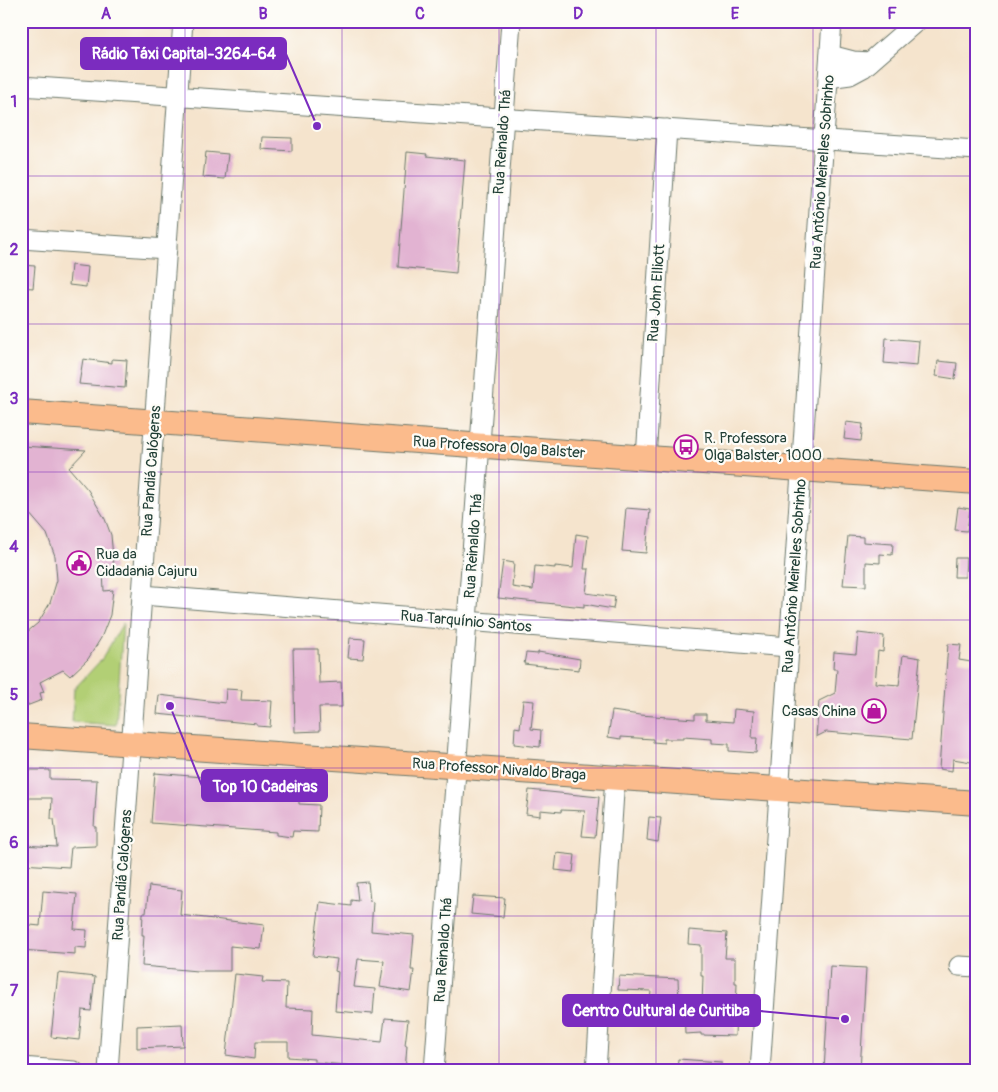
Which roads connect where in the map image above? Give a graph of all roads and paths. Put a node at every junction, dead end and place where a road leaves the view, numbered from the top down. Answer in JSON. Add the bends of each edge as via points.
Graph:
{"nodes":[{"id":1,"x":183,"y":21,"type":"edge"},
{"id":2,"x":511,"y":21,"type":"edge"},
{"id":3,"x":832,"y":21,"type":"edge"},
{"id":4,"x":917,"y":21,"type":"edge"},
{"id":5,"x":830,"y":55,"type":"junction"},
{"id":6,"x":870,"y":62,"type":"junction"},
{"id":7,"x":828,"y":78,"type":"junction"},
{"id":8,"x":21,"y":86,"type":"edge"},
{"id":9,"x":178,"y":97,"type":"junction"},
{"id":10,"x":504,"y":118,"type":"junction"},
{"id":11,"x":667,"y":129,"type":"junction"},
{"id":12,"x":824,"y":140,"type":"junction"},
{"id":13,"x":977,"y":150,"type":"edge"},
{"id":14,"x":21,"y":238,"type":"edge"},
{"id":15,"x":167,"y":250,"type":"junction"},
{"id":16,"x":21,"y":412,"type":"edge"},
{"id":17,"x":154,"y":421,"type":"junction"},
{"id":18,"x":480,"y":445,"type":"junction"},
{"id":19,"x":646,"y":458,"type":"junction"},
{"id":20,"x":801,"y":469,"type":"junction"},
{"id":21,"x":977,"y":482,"type":"edge"},
{"id":22,"x":142,"y":595,"type":"junction"},
{"id":23,"x":467,"y":622,"type":"junction"},
{"id":24,"x":789,"y":647,"type":"junction"},
{"id":25,"x":21,"y":736,"type":"edge"},
{"id":26,"x":132,"y":744,"type":"junction"},
{"id":27,"x":456,"y":766,"type":"junction"},
{"id":28,"x":615,"y":777,"type":"junction"},
{"id":29,"x":780,"y":789,"type":"junction"},
{"id":30,"x":977,"y":803,"type":"edge"},
{"id":31,"x":21,"y":1067,"type":"edge"},
{"id":32,"x":74,"y":1071,"type":"edge"},
{"id":33,"x":108,"y":1071,"type":"edge"},
{"id":34,"x":434,"y":1071,"type":"edge"},
{"id":35,"x":596,"y":1071,"type":"edge"},
{"id":36,"x":760,"y":1071,"type":"edge"}],
"edges":[{"from":1,"to":9,"type":"street","name":"Rua Pandiá Calógeras"},
{"from":2,"to":10,"type":"street","name":"Rua Reinaldo Thá"},
{"from":3,"to":5,"type":"street","name":"Rua Antônio Meirelles Sobrinho"},
{"from":4,"to":6,"type":"street"},
{"from":5,"to":6,"type":"street"},
{"from":5,"to":7,"type":"street","name":"Rua Antônio Meirelles Sobrinho"},
{"from":6,"to":7,"type":"street","via":[[850,75]]},
{"from":7,"to":12,"type":"street","name":"Rua Antônio Meirelles Sobrinho"},
{"from":8,"to":9,"type":"street"},
{"from":9,"to":10,"type":"street"},
{"from":9,"to":15,"type":"street","name":"Rua Pandiá Calógeras"},
{"from":10,"to":11,"type":"street"},
{"from":10,"to":18,"type":"street","name":"Rua Reinaldo Thá"},
{"from":11,"to":12,"type":"street"},
{"from":11,"to":19,"type":"street","name":"Rua John Elliott"},
{"from":12,"to":13,"type":"street"},
{"from":12,"to":20,"type":"street","name":"Rua Antônio Meirelles Sobrinho"},
{"from":14,"to":15,"type":"street"},
{"from":15,"to":17,"type":"street","name":"Rua Pandiá Calógeras"},
{"from":16,"to":17,"type":"main road","name":"Rua Professora Olga Balster"},
{"from":17,"to":18,"type":"main road","name":"Rua Professora Olga Balster"},
{"from":17,"to":22,"type":"street","name":"Rua Pandiá Calógeras"},
{"from":18,"to":19,"type":"main road","name":"Rua Professora Olga Balster"},
{"from":18,"to":23,"type":"street","name":"Rua Reinaldo Thá"},
{"from":19,"to":20,"type":"main road","name":"Rua Professora Olga Balster"},
{"from":20,"to":21,"type":"main road","name":"Rua Professora Olga Balster"},
{"from":20,"to":24,"type":"street","name":"Rua Antônio Meirelles Sobrinho"},
{"from":22,"to":23,"type":"street","name":"Rua Tarquínio Santos"},
{"from":22,"to":26,"type":"street","name":"Rua Pandiá Calógeras"},
{"from":23,"to":24,"type":"street","name":"Rua Tarquínio Santos"},
{"from":23,"to":27,"type":"street","name":"Rua Reinaldo Thá"},
{"from":24,"to":29,"type":"street","name":"Rua Antônio Meirelles Sobrinho"},
{"from":25,"to":26,"type":"main road","name":"Rua Professor Nivaldo Braga"},
{"from":26,"to":27,"type":"main road","name":"Rua Professor Nivaldo Braga"},
{"from":26,"to":33,"type":"street","name":"Rua Pandiá Calógeras"},
{"from":27,"to":28,"type":"main road","name":"Rua Professor Nivaldo Braga"},
{"from":27,"to":34,"type":"street","name":"Rua Reinaldo Thá"},
{"from":28,"to":29,"type":"main road","name":"Rua Professor Nivaldo Braga"},
{"from":28,"to":35,"type":"street"},
{"from":29,"to":30,"type":"main road","name":"Rua Professor Nivaldo Braga"},
{"from":29,"to":36,"type":"street","name":"Rua Antônio Meirelles Sobrinho"},
{"from":31,"to":32,"type":"street"}]}
